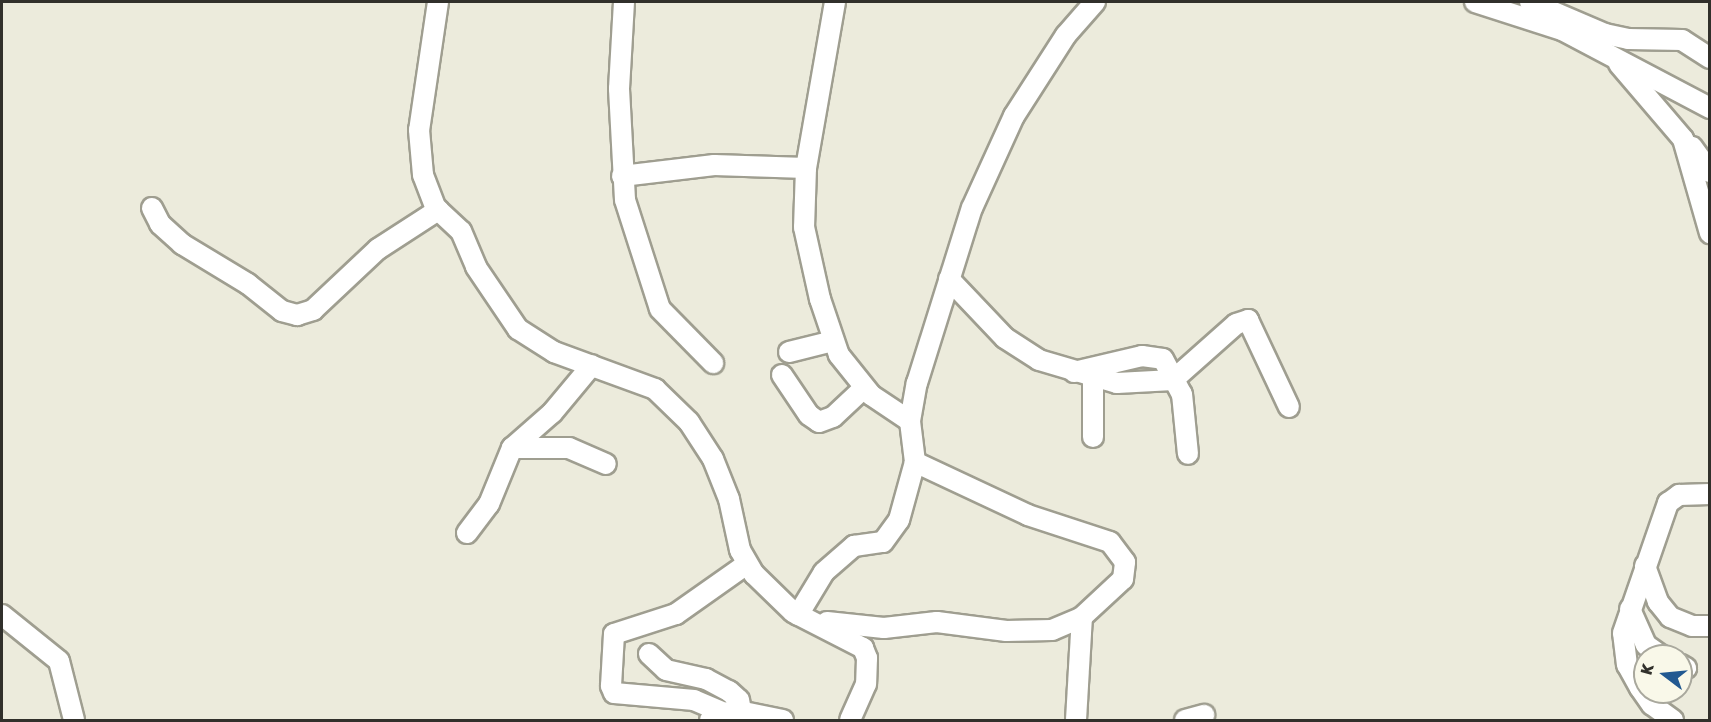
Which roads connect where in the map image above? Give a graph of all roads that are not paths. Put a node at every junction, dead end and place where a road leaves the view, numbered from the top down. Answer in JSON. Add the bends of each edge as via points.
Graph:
{"nodes":[{"id":1,"x":438,"y":2,"type":"edge"},
{"id":2,"x":624,"y":2,"type":"edge"},
{"id":3,"x":836,"y":2,"type":"edge"},
{"id":4,"x":1095,"y":2,"type":"edge"},
{"id":5,"x":1475,"y":2,"type":"edge"},
{"id":6,"x":1530,"y":2,"type":"edge"},
{"id":7,"x":1612,"y":56,"type":"junction"},
{"id":8,"x":1710,"y":58,"type":"edge"},
{"id":9,"x":1710,"y":108,"type":"edge"},
{"id":10,"x":1683,"y":139,"type":"junction"},
{"id":11,"x":806,"y":168,"type":"junction"},
{"id":12,"x":1710,"y":172,"type":"edge"},
{"id":13,"x":622,"y":176,"type":"junction"},
{"id":14,"x":152,"y":208,"type":"dead end"},
{"id":15,"x":438,"y":210,"type":"junction"},
{"id":16,"x":1709,"y":229,"type":"edge"},
{"id":17,"x":949,"y":279,"type":"junction"},
{"id":18,"x":834,"y":341,"type":"junction"},
{"id":19,"x":789,"y":352,"type":"dead end"},
{"id":20,"x":713,"y":363,"type":"dead end"},
{"id":21,"x":592,"y":365,"type":"junction"},
{"id":22,"x":1071,"y":373,"type":"junction"},
{"id":23,"x":782,"y":375,"type":"dead end"},
{"id":24,"x":1093,"y":378,"type":"junction"},
{"id":25,"x":1176,"y":378,"type":"junction"},
{"id":26,"x":864,"y":388,"type":"junction"},
{"id":27,"x":1289,"y":407,"type":"dead end"},
{"id":28,"x":910,"y":421,"type":"junction"},
{"id":29,"x":1093,"y":437,"type":"dead end"},
{"id":30,"x":512,"y":448,"type":"junction"},
{"id":31,"x":1188,"y":454,"type":"dead end"},
{"id":32,"x":915,"y":462,"type":"junction"},
{"id":33,"x":606,"y":464,"type":"dead end"},
{"id":34,"x":1710,"y":494,"type":"edge"},
{"id":35,"x":467,"y":533,"type":"dead end"},
{"id":36,"x":747,"y":564,"type":"junction"},
{"id":37,"x":1645,"y":566,"type":"junction"},
{"id":38,"x":1630,"y":609,"type":"junction"},
{"id":39,"x":2,"y":615,"type":"edge"},
{"id":40,"x":798,"y":615,"type":"junction"},
{"id":41,"x":1082,"y":617,"type":"junction"},
{"id":42,"x":818,"y":625,"type":"junction"},
{"id":43,"x":1710,"y":626,"type":"edge"},
{"id":44,"x":1646,"y":644,"type":"edge"},
{"id":45,"x":649,"y":654,"type":"dead end"},
{"id":46,"x":725,"y":714,"type":"edge"},
{"id":47,"x":74,"y":720,"type":"edge"},
{"id":48,"x":783,"y":720,"type":"edge"},
{"id":49,"x":850,"y":720,"type":"edge"},
{"id":50,"x":1076,"y":720,"type":"edge"},
{"id":51,"x":1673,"y":720,"type":"edge"}],
"edges":[{"from":1,"to":15,"type":"street","via":[[420,130],[423,174]]},
{"from":2,"to":13,"type":"street","via":[[619,89]]},
{"from":3,"to":11,"type":"street"},
{"from":4,"to":17,"type":"street","via":[[1050,58],[1003,136],[972,208]]},
{"from":5,"to":7,"type":"street","via":[[1548,24]]},
{"from":6,"to":8,"type":"street","via":[[1605,34],[1628,39],[1682,40]]},
{"from":7,"to":9,"type":"street"},
{"from":7,"to":10,"type":"street"},
{"from":10,"to":12,"type":"street"},
{"from":10,"to":16,"type":"street"},
{"from":11,"to":13,"type":"street","via":[[714,165]]},
{"from":11,"to":18,"type":"street","via":[[804,227]]},
{"from":13,"to":20,"type":"street","via":[[636,242],[660,309]]},
{"from":14,"to":15,"type":"street","via":[[160,224],[182,244],[248,284],[282,311],[297,315],[313,310],[378,249]]},
{"from":15,"to":21,"type":"street","via":[[461,231],[489,289],[518,329],[543,346]]},
{"from":17,"to":22,"type":"street","via":[[1005,338],[1039,360]]},
{"from":17,"to":28,"type":"street","via":[[923,359]]},
{"from":18,"to":19,"type":"street"},
{"from":18,"to":26,"type":"street"},
{"from":21,"to":30,"type":"street","via":[[552,413]]},
{"from":21,"to":36,"type":"street","via":[[655,389],[676,406],[701,437],[723,484]]},
{"from":22,"to":24,"type":"street"},
{"from":22,"to":25,"type":"street","via":[[1150,355],[1163,359]]},
{"from":23,"to":26,"type":"street","via":[[809,416],[819,422],[834,417]]},
{"from":24,"to":25,"type":"street","via":[[1136,385]]},
{"from":24,"to":29,"type":"street"},
{"from":25,"to":27,"type":"street","via":[[1236,324],[1248,320]]},
{"from":25,"to":31,"type":"street","via":[[1182,394]]},
{"from":26,"to":28,"type":"street"},
{"from":28,"to":32,"type":"street"},
{"from":30,"to":33,"type":"street","via":[[569,448]]},
{"from":30,"to":35,"type":"street","via":[[489,504]]},
{"from":32,"to":40,"type":"street","via":[[905,504],[892,533],[883,542],[854,546],[831,566]]},
{"from":32,"to":41,"type":"street","via":[[1028,515],[1115,545],[1125,562],[1123,579]]},
{"from":34,"to":37,"type":"street","via":[[1679,495],[1668,503]]},
{"from":36,"to":40,"type":"street","via":[[770,592]]},
{"from":36,"to":46,"type":"street","via":[[676,614],[614,634],[610,657],[614,693],[694,700]]},
{"from":37,"to":38,"type":"street"},
{"from":37,"to":43,"type":"street","via":[[1658,602],[1670,617],[1692,626]]},
{"from":38,"to":44,"type":"street"},
{"from":38,"to":51,"type":"street","via":[[1622,641],[1627,665],[1652,705]]},
{"from":39,"to":47,"type":"street","via":[[59,661]]},
{"from":40,"to":42,"type":"street"},
{"from":41,"to":42,"type":"street","via":[[1065,627],[1037,632],[937,622],[884,628],[836,622]]},
{"from":41,"to":50,"type":"street"},
{"from":42,"to":49,"type":"street","via":[[859,644],[867,658],[861,701]]},
{"from":45,"to":46,"type":"street","via":[[666,670],[706,679],[729,691],[739,700]]},
{"from":46,"to":48,"type":"street"}]}
